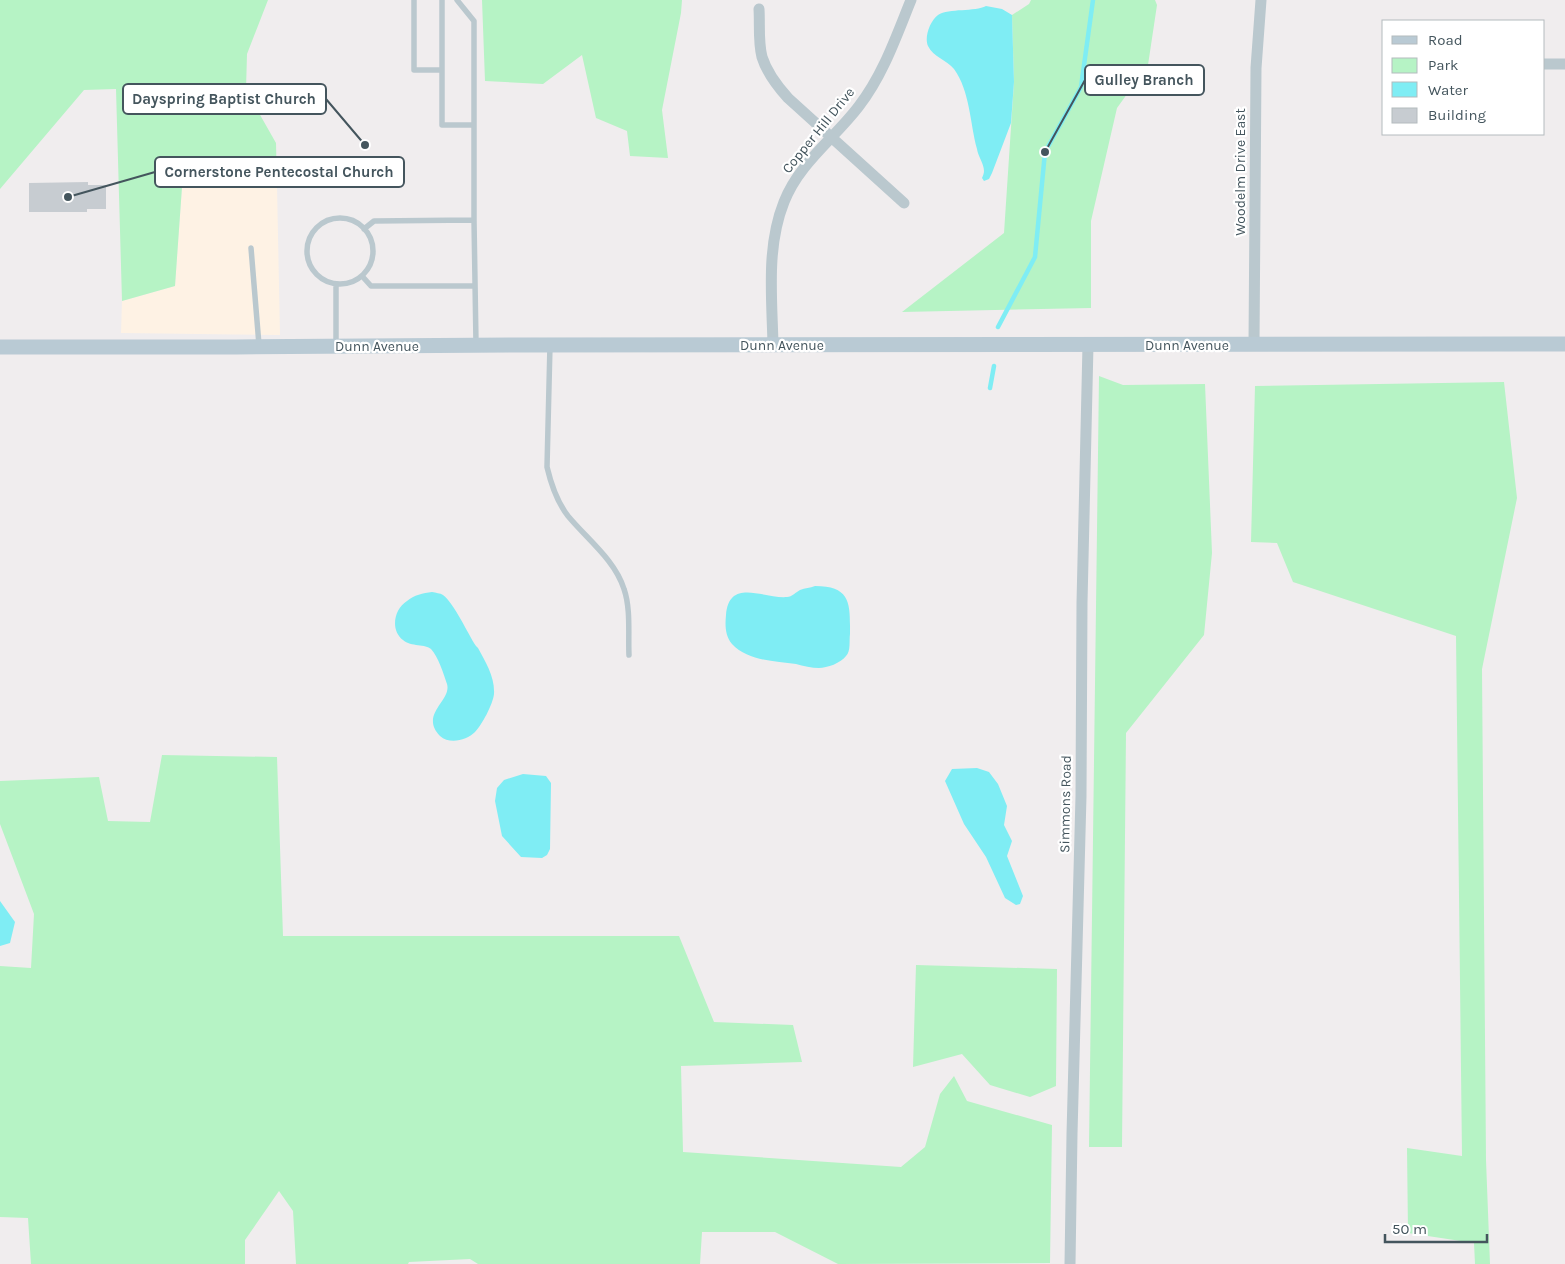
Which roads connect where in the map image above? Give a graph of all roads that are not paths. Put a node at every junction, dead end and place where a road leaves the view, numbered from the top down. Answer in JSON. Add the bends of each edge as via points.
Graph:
{"nodes":[{"id":1,"x":414,"y":0,"type":"edge"},
{"id":2,"x":442,"y":0,"type":"edge"},
{"id":3,"x":457,"y":0,"type":"edge"},
{"id":4,"x":911,"y":0,"type":"edge"},
{"id":5,"x":1261,"y":0,"type":"edge"},
{"id":6,"x":759,"y":9,"type":"dead end"},
{"id":7,"x":1545,"y":64,"type":"edge"},
{"id":8,"x":1565,"y":64,"type":"edge"},
{"id":9,"x":442,"y":70,"type":"junction"},
{"id":10,"x":474,"y":125,"type":"junction"},
{"id":11,"x":830,"y":138,"type":"junction"},
{"id":12,"x":904,"y":203,"type":"dead end"},
{"id":13,"x":474,"y":220,"type":"junction"},
{"id":14,"x":364,"y":229,"type":"junction"},
{"id":15,"x":251,"y":248,"type":"dead end"},
{"id":16,"x":362,"y":276,"type":"junction"},
{"id":17,"x":336,"y":284,"type":"junction"},
{"id":18,"x":475,"y":286,"type":"junction"},
{"id":19,"x":1254,"y":344,"type":"junction"},
{"id":20,"x":1565,"y":344,"type":"edge"},
{"id":21,"x":476,"y":345,"type":"junction"},
{"id":22,"x":773,"y":345,"type":"junction"},
{"id":23,"x":1088,"y":345,"type":"junction"},
{"id":24,"x":336,"y":346,"type":"junction"},
{"id":25,"x":550,"y":346,"type":"junction"},
{"id":26,"x":0,"y":347,"type":"edge"},
{"id":27,"x":260,"y":347,"type":"junction"},
{"id":28,"x":628,"y":655,"type":"dead end"},
{"id":29,"x":1070,"y":1264,"type":"edge"}],
"edges":[{"from":1,"to":9,"type":"lane","via":[[414,70]]},
{"from":2,"to":9,"type":"lane"},
{"from":3,"to":10,"type":"lane","via":[[474,21]]},
{"from":4,"to":11,"type":"street","name":"Copper Hill Drive","via":[[886,63],[874,84]]},
{"from":5,"to":19,"type":"street","name":"Woodelm Drive East","via":[[1256,68]]},
{"from":6,"to":11,"type":"street","via":[[762,57],[769,72],[788,98]]},
{"from":7,"to":8,"type":"street"},
{"from":9,"to":10,"type":"lane","via":[[442,125]]},
{"from":10,"to":13,"type":"lane"},
{"from":11,"to":12,"type":"street"},
{"from":11,"to":22,"type":"street","name":"Copper Hill Drive","via":[[802,171],[784,200],[776,227],[772,256]]},
{"from":13,"to":14,"type":"lane","via":[[374,221]]},
{"from":13,"to":18,"type":"lane"},
{"from":14,"to":16,"type":"lane","via":[[373,248],[369,268]]},
{"from":14,"to":17,"type":"lane","via":[[355,222],[333,219],[314,231],[308,242],[309,264],[324,280]]},
{"from":15,"to":27,"type":"lane"},
{"from":16,"to":17,"type":"lane"},
{"from":16,"to":18,"type":"lane","via":[[370,286]]},
{"from":17,"to":24,"type":"lane"},
{"from":18,"to":21,"type":"lane"},
{"from":19,"to":20,"type":"main road","name":"Dunn Avenue"},
{"from":19,"to":23,"type":"main road","name":"Dunn Avenue"},
{"from":21,"to":24,"type":"main road","name":"Dunn Avenue"},
{"from":21,"to":25,"type":"main road","name":"Dunn Avenue"},
{"from":22,"to":23,"type":"main road","name":"Dunn Avenue"},
{"from":22,"to":25,"type":"main road","name":"Dunn Avenue"},
{"from":23,"to":29,"type":"street","name":"Simmons Road"},
{"from":24,"to":27,"type":"main road","name":"Dunn Avenue"},
{"from":25,"to":28,"type":"lane","via":[[547,467],[552,487],[567,515],[616,571],[625,590]]},
{"from":26,"to":27,"type":"main road","name":"Dunn Avenue"}]}
